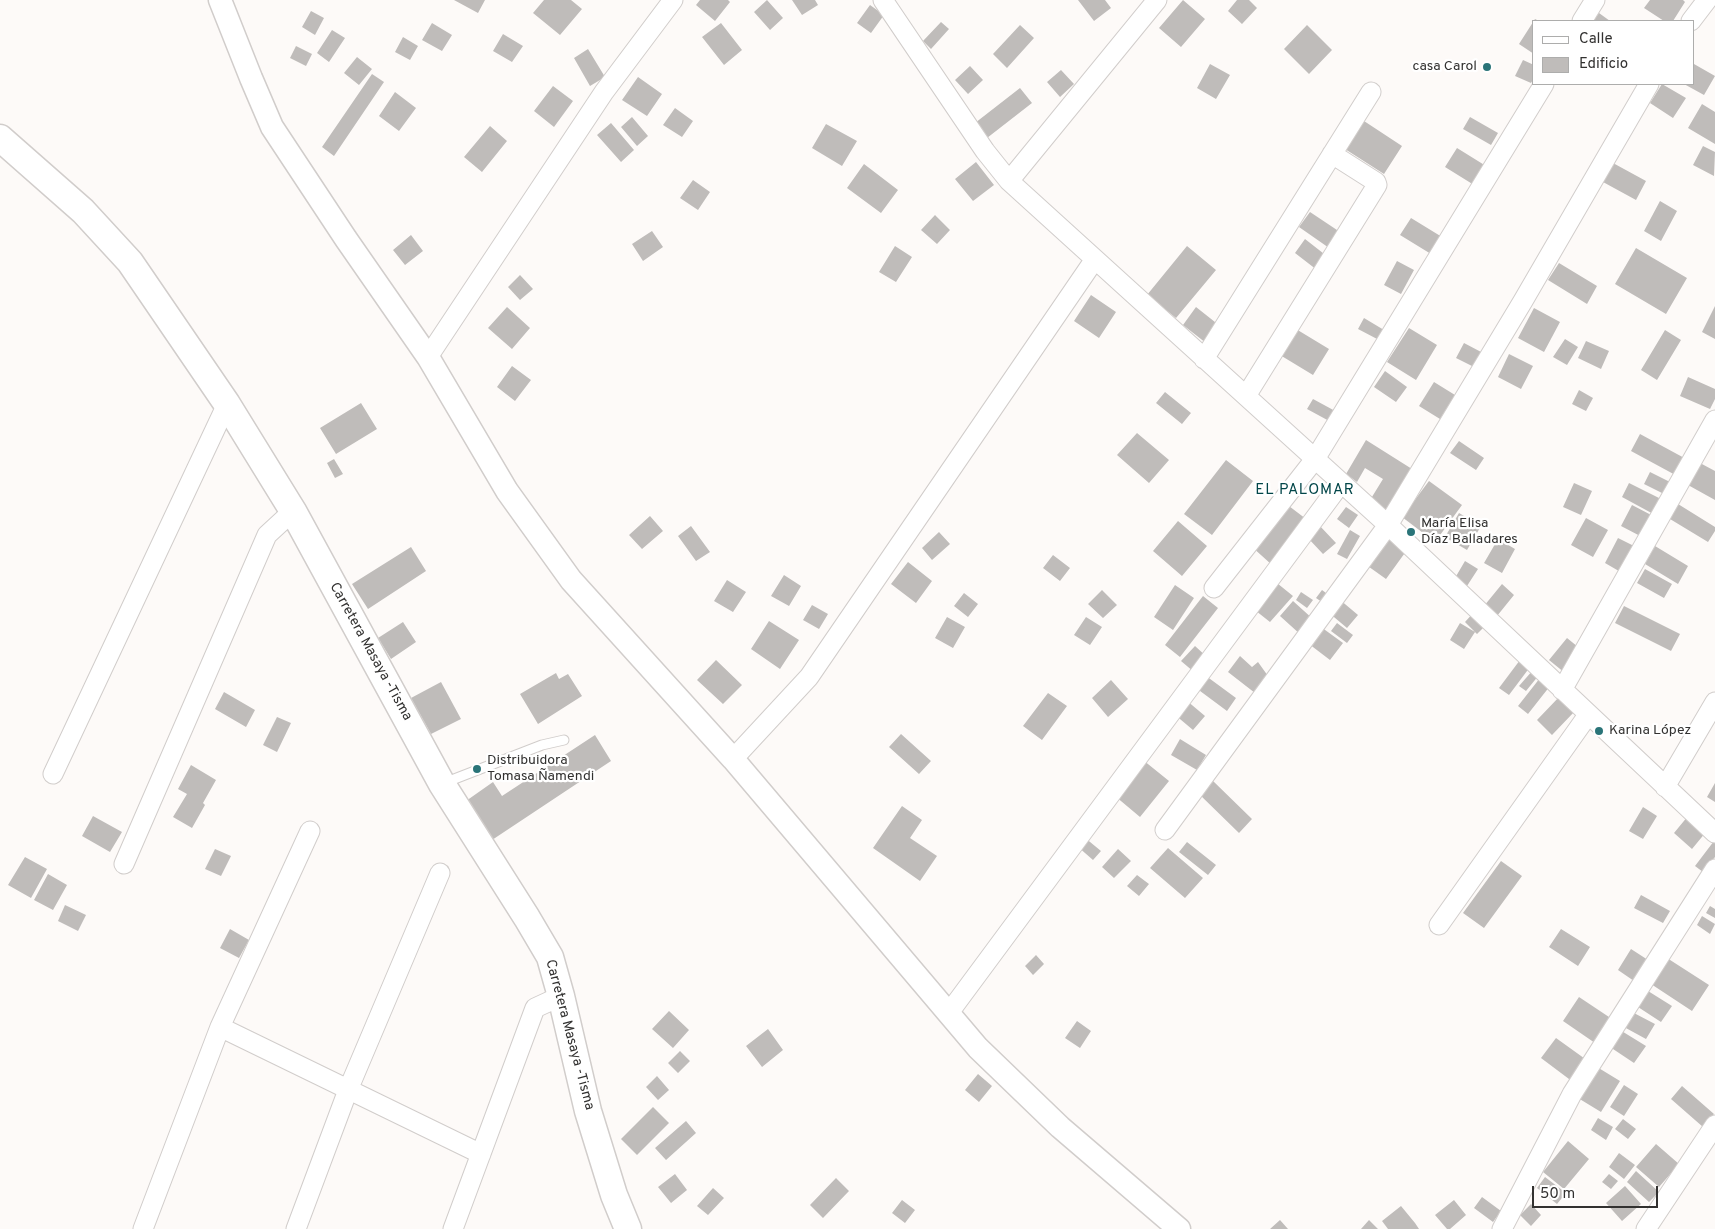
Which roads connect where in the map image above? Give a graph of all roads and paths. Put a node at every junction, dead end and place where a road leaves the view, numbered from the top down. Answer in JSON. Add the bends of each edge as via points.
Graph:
{"nodes":[{"id":1,"x":220,"y":0,"type":"edge"},
{"id":2,"x":673,"y":0,"type":"edge"},
{"id":3,"x":883,"y":0,"type":"edge"},
{"id":4,"x":1157,"y":0,"type":"edge"},
{"id":5,"x":1595,"y":0,"type":"edge"},
{"id":6,"x":1706,"y":0,"type":"edge"},
{"id":7,"x":1583,"y":20,"type":"edge"},
{"id":8,"x":1692,"y":20,"type":"edge"},
{"id":9,"x":1543,"y":85,"type":"edge"},
{"id":10,"x":1648,"y":85,"type":"edge"},
{"id":11,"x":1371,"y":92,"type":"dead end"},
{"id":12,"x":0,"y":138,"type":"edge"},
{"id":13,"x":1332,"y":154,"type":"junction"},
{"id":14,"x":1009,"y":181,"type":"junction"},
{"id":15,"x":1095,"y":259,"type":"junction"},
{"id":16,"x":428,"y":357,"type":"junction"},
{"id":17,"x":1204,"y":358,"type":"junction"},
{"id":18,"x":1246,"y":396,"type":"junction"},
{"id":19,"x":227,"y":404,"type":"junction"},
{"id":20,"x":1715,"y":420,"type":"edge"},
{"id":21,"x":1315,"y":459,"type":"junction"},
{"id":22,"x":1341,"y":483,"type":"junction"},
{"id":23,"x":293,"y":511,"type":"junction"},
{"id":24,"x":1388,"y":525,"type":"junction"},
{"id":25,"x":1214,"y":588,"type":"dead end"},
{"id":26,"x":1562,"y":690,"type":"junction"},
{"id":27,"x":1715,"y":702,"type":"edge"},
{"id":28,"x":1588,"y":715,"type":"junction"},
{"id":29,"x":564,"y":740,"type":"dead end"},
{"id":30,"x":733,"y":758,"type":"junction"},
{"id":31,"x":53,"y":774,"type":"dead end"},
{"id":32,"x":442,"y":784,"type":"junction"},
{"id":33,"x":1666,"y":787,"type":"junction"},
{"id":34,"x":1165,"y":830,"type":"dead end"},
{"id":35,"x":310,"y":831,"type":"dead end"},
{"id":36,"x":1715,"y":833,"type":"edge"},
{"id":37,"x":124,"y":864,"type":"dead end"},
{"id":38,"x":1715,"y":869,"type":"edge"},
{"id":39,"x":440,"y":873,"type":"dead end"},
{"id":40,"x":1439,"y":925,"type":"dead end"},
{"id":41,"x":561,"y":996,"type":"junction"},
{"id":42,"x":948,"y":1014,"type":"junction"},
{"id":43,"x":220,"y":1027,"type":"junction"},
{"id":44,"x":348,"y":1090,"type":"junction"},
{"id":45,"x":1715,"y":1125,"type":"edge"},
{"id":46,"x":481,"y":1154,"type":"junction"},
{"id":47,"x":144,"y":1229,"type":"edge"},
{"id":48,"x":296,"y":1229,"type":"edge"},
{"id":49,"x":453,"y":1229,"type":"edge"},
{"id":50,"x":628,"y":1229,"type":"edge"},
{"id":51,"x":1180,"y":1229,"type":"edge"},
{"id":52,"x":1502,"y":1229,"type":"edge"},
{"id":53,"x":1646,"y":1229,"type":"edge"}],
"edges":[{"from":1,"to":16,"type":"street","via":[[272,128]]},
{"from":2,"to":16,"type":"street","via":[[604,92]]},
{"from":3,"to":14,"type":"street","via":[[985,151]]},
{"from":4,"to":14,"type":"street"},
{"from":5,"to":7,"type":"street"},
{"from":6,"to":8,"type":"street"},
{"from":9,"to":21,"type":"street"},
{"from":10,"to":24,"type":"street"},
{"from":11,"to":13,"type":"street"},
{"from":12,"to":19,"type":"main road","name":"Carretera Masaya -Tisma","via":[[83,211],[130,262]]},
{"from":13,"to":17,"type":"street"},
{"from":13,"to":18,"type":"street","via":[[1377,185]]},
{"from":14,"to":15,"type":"street"},
{"from":15,"to":17,"type":"street"},
{"from":15,"to":30,"type":"street","via":[[809,677]]},
{"from":16,"to":30,"type":"street","via":[[507,492],[570,580]]},
{"from":17,"to":18,"type":"street"},
{"from":18,"to":21,"type":"street"},
{"from":19,"to":23,"type":"main road","name":"Carretera Masaya -Tisma"},
{"from":19,"to":31,"type":"street"},
{"from":20,"to":26,"type":"street"},
{"from":21,"to":22,"type":"street"},
{"from":21,"to":25,"type":"street"},
{"from":22,"to":24,"type":"street"},
{"from":22,"to":42,"type":"street"},
{"from":23,"to":32,"type":"main road","name":"Carretera Masaya -Tisma"},
{"from":23,"to":37,"type":"street","via":[[267,535]]},
{"from":24,"to":26,"type":"street"},
{"from":24,"to":34,"type":"street"},
{"from":26,"to":28,"type":"street"},
{"from":27,"to":33,"type":"street"},
{"from":28,"to":33,"type":"street"},
{"from":28,"to":40,"type":"street"},
{"from":29,"to":32,"type":"lane","via":[[542,745]]},
{"from":30,"to":42,"type":"street"},
{"from":32,"to":41,"type":"main road","name":"Carretera Masaya -Tisma","via":[[550,957]]},
{"from":33,"to":36,"type":"street"},
{"from":35,"to":43,"type":"street"},
{"from":38,"to":52,"type":"street","via":[[1572,1094]]},
{"from":39,"to":44,"type":"street"},
{"from":41,"to":46,"type":"street","via":[[535,1008]]},
{"from":41,"to":50,"type":"main road","name":"Carretera Masaya -Tisma","via":[[588,1111]]},
{"from":42,"to":51,"type":"street","via":[[978,1048],[1060,1127]]},
{"from":43,"to":44,"type":"street"},
{"from":43,"to":47,"type":"street"},
{"from":44,"to":46,"type":"street"},
{"from":44,"to":48,"type":"street"},
{"from":45,"to":53,"type":"street"},
{"from":46,"to":49,"type":"street"}]}
